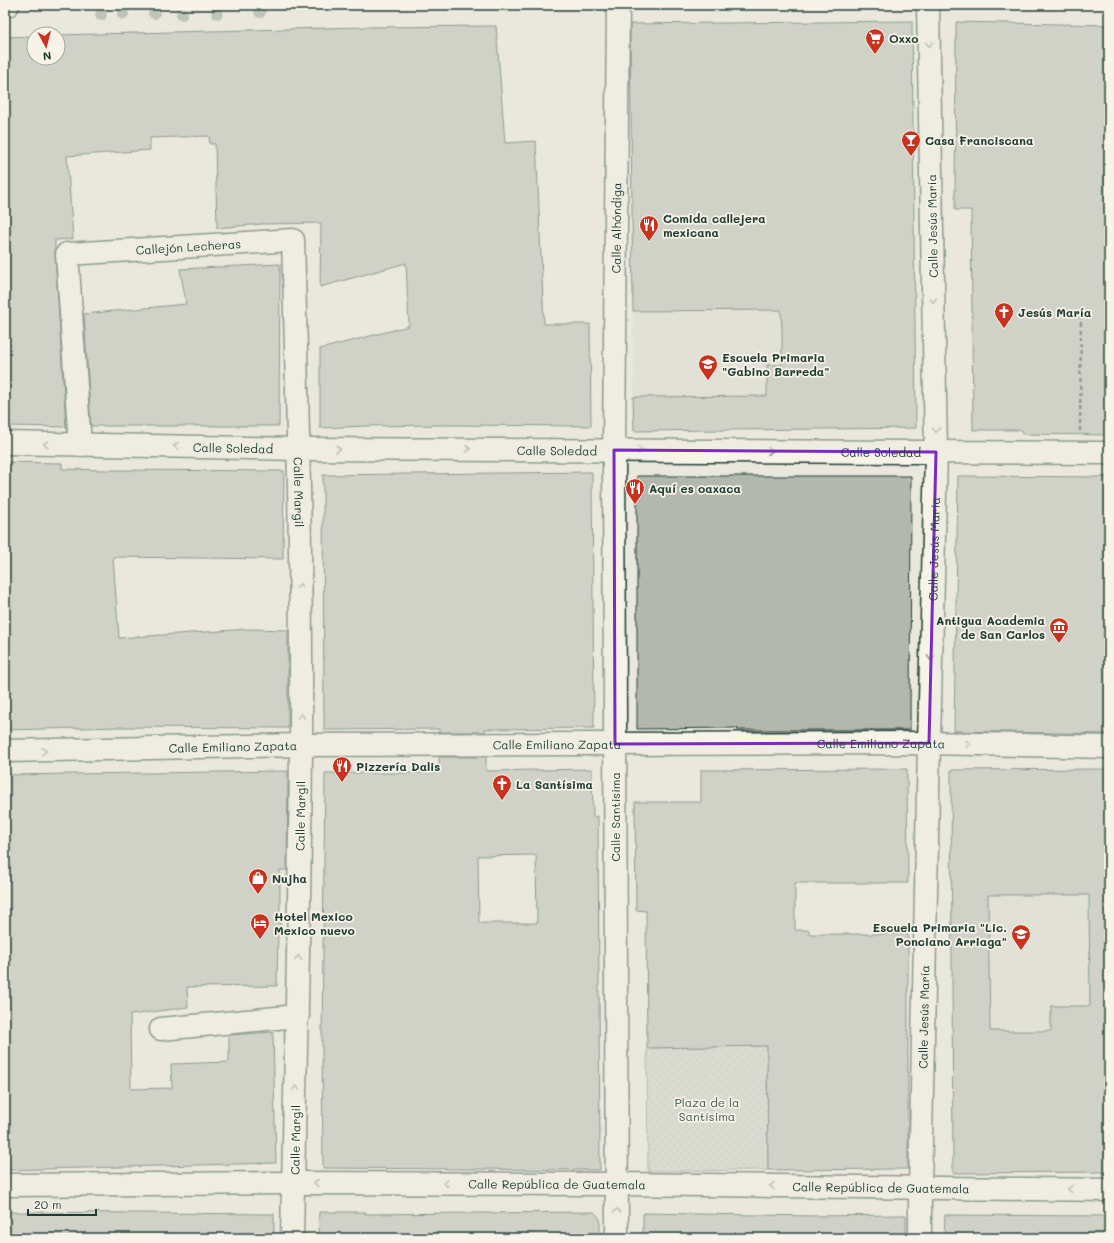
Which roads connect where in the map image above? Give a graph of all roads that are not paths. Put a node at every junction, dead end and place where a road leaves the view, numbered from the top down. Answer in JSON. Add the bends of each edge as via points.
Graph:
{"nodes":[{"id":1,"x":618,"y":5,"type":"edge"},
{"id":2,"x":928,"y":5,"type":"edge"},
{"id":3,"x":5,"y":443,"type":"edge"},
{"id":4,"x":80,"y":445,"type":"junction"},
{"id":5,"x":299,"y":449,"type":"junction"},
{"id":6,"x":614,"y":450,"type":"junction"},
{"id":7,"x":936,"y":452,"type":"junction"},
{"id":8,"x":1109,"y":453,"type":"edge"},
{"id":9,"x":929,"y":743,"type":"junction"},
{"id":10,"x":615,"y":744,"type":"junction"},
{"id":11,"x":301,"y":745,"type":"junction"},
{"id":12,"x":1109,"y":747,"type":"edge"},
{"id":13,"x":5,"y":751,"type":"edge"},
{"id":14,"x":298,"y":1016,"type":"junction"},
{"id":15,"x":161,"y":1029,"type":"dead end"},
{"id":16,"x":293,"y":1182,"type":"junction"},
{"id":17,"x":617,"y":1184,"type":"junction"},
{"id":18,"x":5,"y":1185,"type":"edge"},
{"id":19,"x":920,"y":1188,"type":"junction"},
{"id":20,"x":1109,"y":1190,"type":"edge"},
{"id":21,"x":292,"y":1238,"type":"edge"},
{"id":22,"x":617,"y":1238,"type":"edge"},
{"id":23,"x":920,"y":1238,"type":"edge"}],
"edges":[{"from":1,"to":6,"type":"street","name":"Calle Alhóndiga"},
{"from":2,"to":7,"type":"street","name":"Calle Jesús María","one_way":true},
{"from":4,"to":3,"type":"street","name":"Calle Soledad","one_way":true},
{"from":5,"to":4,"type":"street","name":"Calle Soledad","one_way":true},
{"from":4,"to":5,"type":"street","name":"Callejón Lecheras","via":[[67,254],[293,240]]},
{"from":5,"to":6,"type":"street","name":"Calle Soledad","one_way":true},
{"from":11,"to":5,"type":"street","name":"Calle Margil","one_way":true},
{"from":6,"to":7,"type":"street","name":"Calle Soledad","one_way":true},
{"from":6,"to":10,"type":"street","name":"Calle Santisima"},
{"from":7,"to":8,"type":"street","name":"Calle Soledad"},
{"from":7,"to":9,"type":"street","name":"Calle Jesús María","one_way":true},
{"from":9,"to":10,"type":"street","name":"Calle Emiliano Zapata"},
{"from":9,"to":12,"type":"street","name":"Calle Emiliano Zapata","one_way":true},
{"from":9,"to":19,"type":"street","name":"Calle Jesús María"},
{"from":10,"to":11,"type":"street","name":"Calle Emiliano Zapata"},
{"from":10,"to":17,"type":"street","name":"Calle Santisima"},
{"from":13,"to":11,"type":"street","name":"Calle Emiliano Zapata","one_way":true},
{"from":14,"to":11,"type":"street","name":"Calle Margil","one_way":true},
{"from":14,"to":15,"type":"street"},
{"from":16,"to":14,"type":"street","name":"Calle Margil","one_way":true},
{"from":17,"to":16,"type":"street","name":"Calle República de Guatemala","one_way":true},
{"from":16,"to":18,"type":"street","name":"Calle República de Guatemala"},
{"from":16,"to":21,"type":"street","name":"Calle Margil"},
{"from":19,"to":17,"type":"street","name":"Calle República de Guatemala","one_way":true},
{"from":22,"to":17,"type":"street","name":"Calle Santisima","one_way":true},
{"from":20,"to":19,"type":"street","name":"Calle República de Guatemala","one_way":true},
{"from":19,"to":23,"type":"street","name":"Calle Jesús María"}]}
